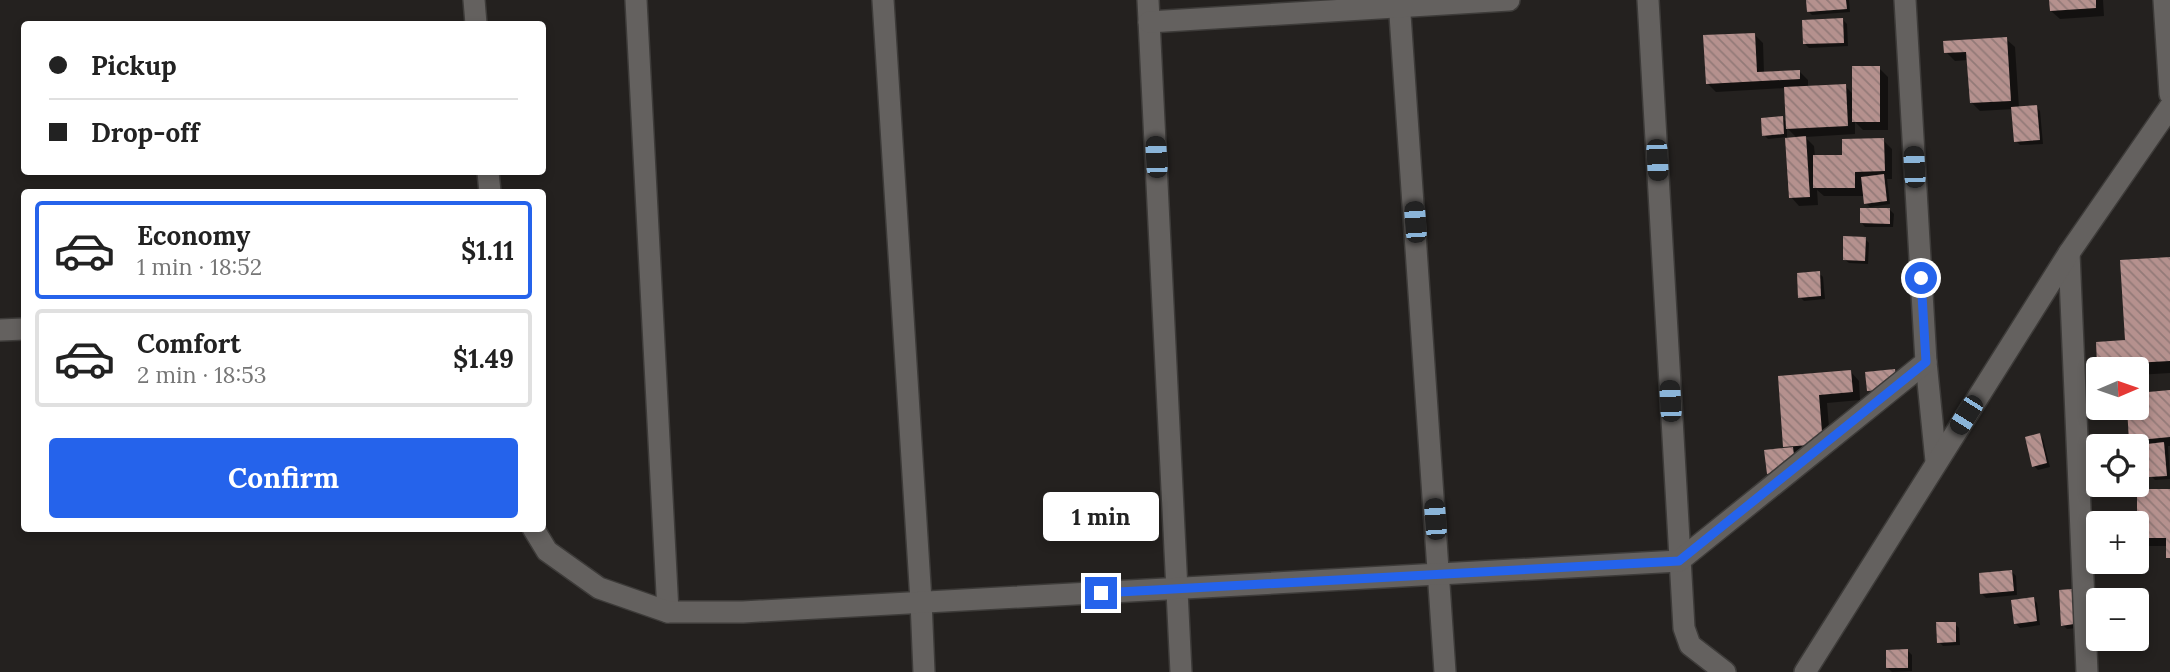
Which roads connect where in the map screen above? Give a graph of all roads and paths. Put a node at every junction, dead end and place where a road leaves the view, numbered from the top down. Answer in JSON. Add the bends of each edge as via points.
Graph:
{"nodes":[{"id":1,"x":474,"y":0,"type":"edge"},
{"id":2,"x":636,"y":0,"type":"edge"},
{"id":3,"x":884,"y":0,"type":"edge"},
{"id":4,"x":1147,"y":0,"type":"edge"},
{"id":5,"x":1509,"y":0,"type":"edge"},
{"id":6,"x":1648,"y":0,"type":"edge"},
{"id":7,"x":1905,"y":0,"type":"edge"},
{"id":8,"x":2164,"y":0,"type":"edge"},
{"id":9,"x":1399,"y":3,"type":"edge"},
{"id":10,"x":476,"y":21,"type":"edge"},
{"id":11,"x":1149,"y":22,"type":"junction"},
{"id":12,"x":2170,"y":94,"type":"edge"},
{"id":13,"x":2170,"y":107,"type":"edge"},
{"id":14,"x":2069,"y":253,"type":"junction"},
{"id":15,"x":21,"y":329,"type":"edge"},
{"id":16,"x":0,"y":330,"type":"edge"},
{"id":17,"x":1926,"y":362,"type":"junction"},
{"id":18,"x":1936,"y":461,"type":"junction"},
{"id":19,"x":535,"y":532,"type":"edge"},
{"id":20,"x":1679,"y":561,"type":"junction"},
{"id":21,"x":1439,"y":573,"type":"junction"},
{"id":22,"x":1178,"y":589,"type":"junction"},
{"id":23,"x":921,"y":601,"type":"junction"},
{"id":24,"x":667,"y":612,"type":"junction"},
{"id":25,"x":923,"y":672,"type":"edge"},
{"id":26,"x":1181,"y":672,"type":"edge"},
{"id":27,"x":1445,"y":672,"type":"edge"},
{"id":28,"x":1725,"y":672,"type":"edge"},
{"id":29,"x":1805,"y":672,"type":"edge"},
{"id":30,"x":2087,"y":672,"type":"edge"}],
"edges":[{"from":1,"to":10,"type":"street"},
{"from":2,"to":24,"type":"street"},
{"from":3,"to":23,"type":"street"},
{"from":4,"to":11,"type":"street"},
{"from":5,"to":9,"type":"street"},
{"from":6,"to":20,"type":"street"},
{"from":7,"to":17,"type":"street"},
{"from":8,"to":12,"type":"street"},
{"from":9,"to":11,"type":"street"},
{"from":9,"to":21,"type":"street"},
{"from":11,"to":22,"type":"street"},
{"from":13,"to":14,"type":"street"},
{"from":14,"to":18,"type":"street"},
{"from":14,"to":30,"type":"street"},
{"from":15,"to":16,"type":"street"},
{"from":17,"to":18,"type":"street"},
{"from":17,"to":20,"type":"street"},
{"from":18,"to":29,"type":"street"},
{"from":19,"to":24,"type":"street","via":[[547,551],[599,588]]},
{"from":20,"to":21,"type":"street"},
{"from":20,"to":28,"type":"street","via":[[1684,628],[1690,645]]},
{"from":21,"to":22,"type":"street"},
{"from":21,"to":27,"type":"street"},
{"from":22,"to":23,"type":"street"},
{"from":22,"to":26,"type":"street"},
{"from":23,"to":24,"type":"street"},
{"from":23,"to":25,"type":"street"}]}
